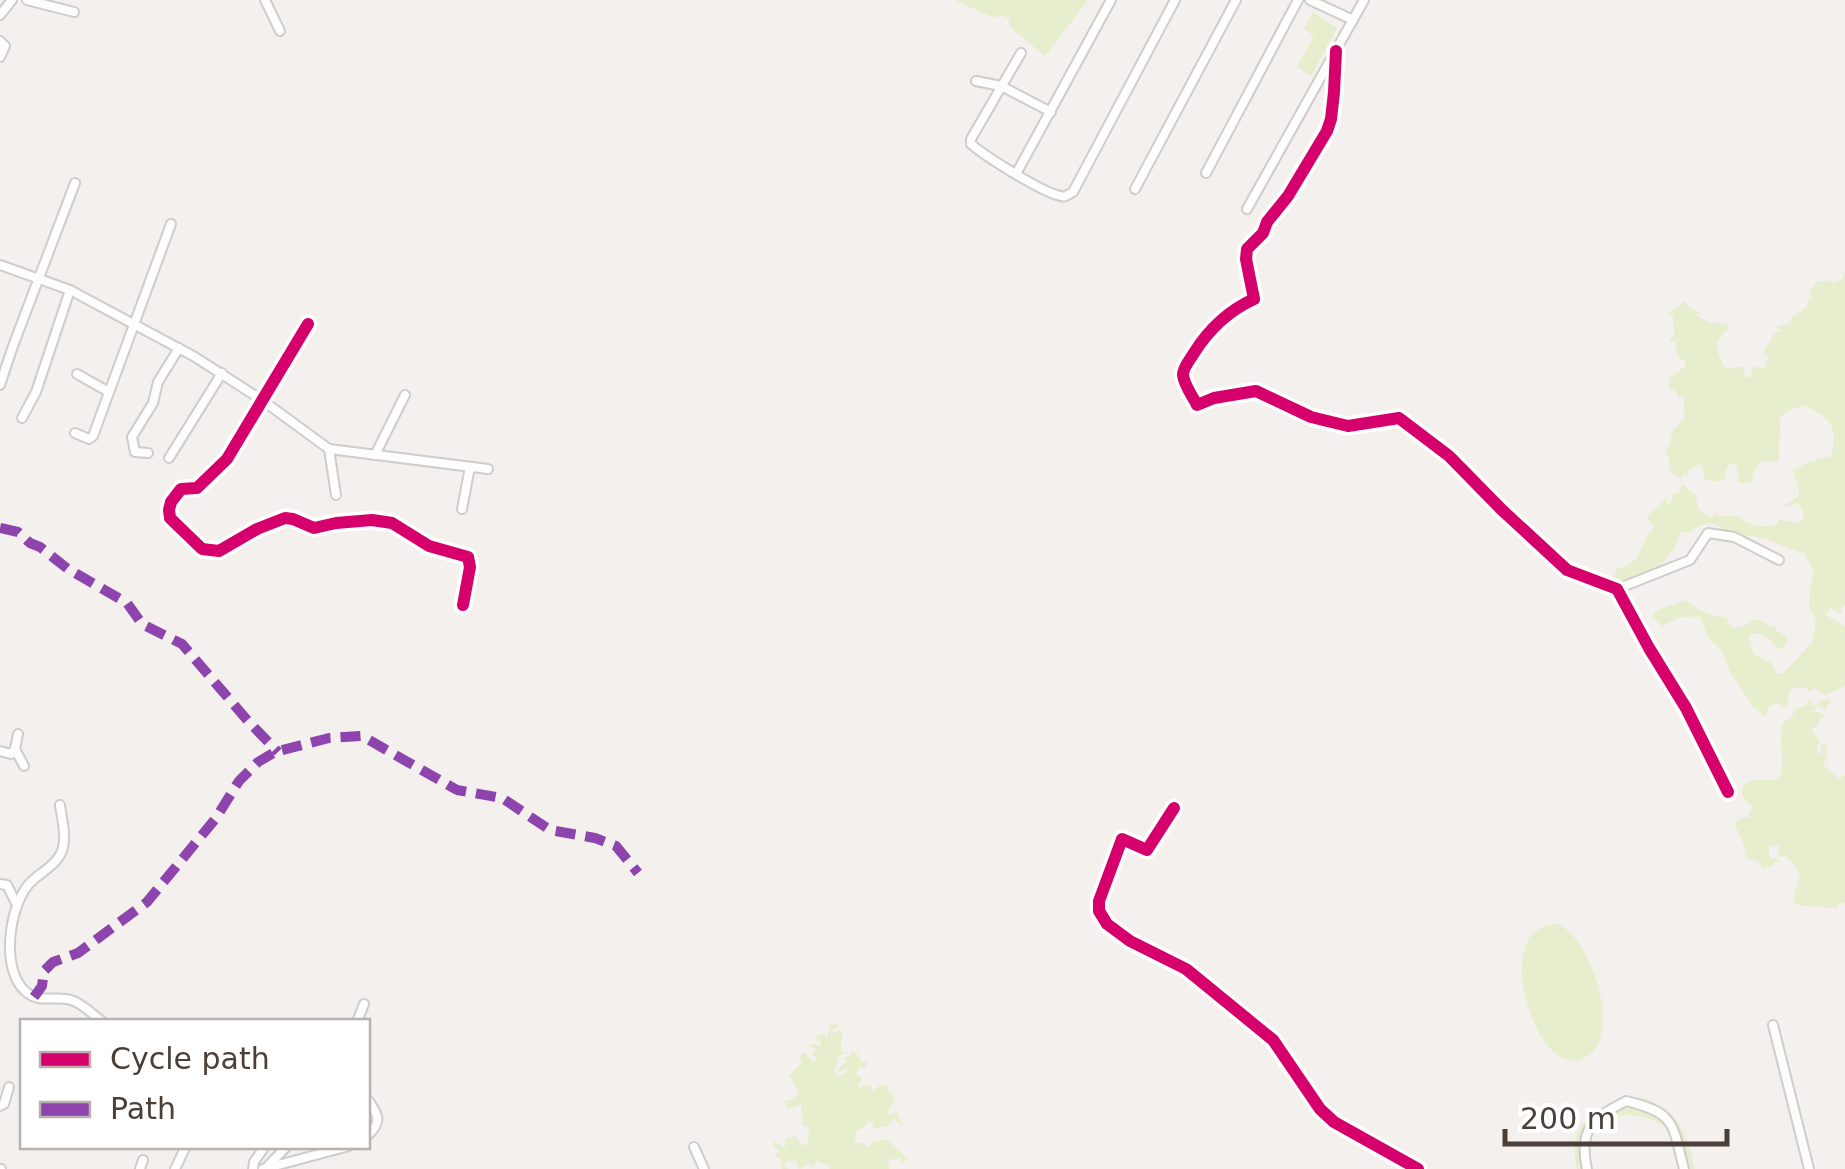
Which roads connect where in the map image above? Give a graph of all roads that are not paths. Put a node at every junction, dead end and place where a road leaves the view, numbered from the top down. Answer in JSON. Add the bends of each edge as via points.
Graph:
{"nodes":[{"id":1,"x":12,"y":0,"type":"edge"},
{"id":2,"x":33,"y":0,"type":"edge"},
{"id":3,"x":265,"y":0,"type":"edge"},
{"id":4,"x":1110,"y":0,"type":"edge"},
{"id":5,"x":1175,"y":0,"type":"edge"},
{"id":6,"x":1236,"y":0,"type":"edge"},
{"id":7,"x":1298,"y":0,"type":"edge"},
{"id":8,"x":1310,"y":0,"type":"edge"},
{"id":9,"x":1364,"y":0,"type":"edge"},
{"id":10,"x":74,"y":12,"type":"dead end"},
{"id":11,"x":0,"y":15,"type":"edge"},
{"id":12,"x":1353,"y":20,"type":"junction"},
{"id":13,"x":280,"y":31,"type":"dead end"},
{"id":14,"x":0,"y":41,"type":"edge"},
{"id":15,"x":1336,"y":51,"type":"junction"},
{"id":16,"x":1021,"y":53,"type":"dead end"},
{"id":17,"x":0,"y":57,"type":"edge"},
{"id":18,"x":976,"y":81,"type":"dead end"},
{"id":19,"x":1001,"y":86,"type":"junction"},
{"id":20,"x":1050,"y":112,"type":"junction"},
{"id":21,"x":1206,"y":173,"type":"dead end"},
{"id":22,"x":1016,"y":174,"type":"junction"},
{"id":23,"x":75,"y":182,"type":"dead end"},
{"id":24,"x":1135,"y":189,"type":"dead end"},
{"id":25,"x":1248,"y":209,"type":"dead end"},
{"id":26,"x":171,"y":224,"type":"dead end"},
{"id":27,"x":0,"y":265,"type":"edge"},
{"id":28,"x":38,"y":278,"type":"junction"},
{"id":29,"x":70,"y":290,"type":"junction"},
{"id":30,"x":133,"y":323,"type":"junction"},
{"id":31,"x":308,"y":324,"type":"dead end"},
{"id":32,"x":180,"y":348,"type":"junction"},
{"id":33,"x":222,"y":373,"type":"junction"},
{"id":34,"x":77,"y":374,"type":"dead end"},
{"id":35,"x":0,"y":386,"type":"edge"},
{"id":36,"x":109,"y":392,"type":"junction"},
{"id":37,"x":406,"y":395,"type":"dead end"},
{"id":38,"x":262,"y":400,"type":"junction"},
{"id":39,"x":22,"y":418,"type":"dead end"},
{"id":40,"x":75,"y":432,"type":"dead end"},
{"id":41,"x":329,"y":448,"type":"junction"},
{"id":42,"x":148,"y":453,"type":"dead end"},
{"id":43,"x":375,"y":454,"type":"junction"},
{"id":44,"x":169,"y":458,"type":"dead end"},
{"id":45,"x":470,"y":467,"type":"junction"},
{"id":46,"x":488,"y":469,"type":"dead end"},
{"id":47,"x":336,"y":496,"type":"dead end"},
{"id":48,"x":462,"y":509,"type":"dead end"},
{"id":49,"x":1780,"y":560,"type":"dead end"},
{"id":50,"x":1618,"y":589,"type":"junction"},
{"id":51,"x":463,"y":605,"type":"dead end"},
{"id":52,"x":18,"y":734,"type":"dead end"},
{"id":53,"x":16,"y":748,"type":"junction"},
{"id":54,"x":0,"y":752,"type":"edge"},
{"id":55,"x":24,"y":766,"type":"dead end"},
{"id":56,"x":1728,"y":792,"type":"dead end"},
{"id":57,"x":60,"y":805,"type":"dead end"},
{"id":58,"x":1174,"y":808,"type":"dead end"},
{"id":59,"x":0,"y":884,"type":"edge"},
{"id":60,"x":17,"y":905,"type":"junction"},
{"id":61,"x":5,"y":942,"type":"edge"},
{"id":62,"x":364,"y":1004,"type":"dead end"},
{"id":63,"x":98,"y":1019,"type":"edge"},
{"id":64,"x":358,"y":1019,"type":"edge"},
{"id":65,"x":1774,"y":1025,"type":"dead end"},
{"id":66,"x":9,"y":1087,"type":"dead end"},
{"id":67,"x":370,"y":1103,"type":"edge"},
{"id":68,"x":0,"y":1106,"type":"edge"},
{"id":69,"x":370,"y":1134,"type":"edge"},
{"id":70,"x":694,"y":1147,"type":"dead end"},
{"id":71,"x":285,"y":1149,"type":"edge"},
{"id":72,"x":337,"y":1149,"type":"edge"},
{"id":73,"x":265,"y":1168,"type":"edge"},
{"id":74,"x":704,"y":1169,"type":"edge"},
{"id":75,"x":1418,"y":1169,"type":"edge"},
{"id":76,"x":1587,"y":1169,"type":"edge"},
{"id":77,"x":1684,"y":1169,"type":"edge"},
{"id":78,"x":1809,"y":1169,"type":"edge"}],
"edges":[{"from":1,"to":11,"type":"street"},
{"from":2,"to":10,"type":"street"},
{"from":3,"to":13,"type":"street"},
{"from":4,"to":20,"type":"street"},
{"from":5,"to":22,"type":"street","via":[[1073,192],[1058,195]]},
{"from":6,"to":24,"type":"street"},
{"from":7,"to":21,"type":"street"},
{"from":8,"to":12,"type":"street"},
{"from":9,"to":12,"type":"street"},
{"from":12,"to":15,"type":"street"},
{"from":14,"to":17,"type":"street"},
{"from":15,"to":25,"type":"street"},
{"from":15,"to":50,"type":"street","via":[[1327,131],[1247,249],[1254,299],[1214,325],[1186,366],[1184,380],[1197,405],[1256,391],[1348,426],[1399,418],[1449,456],[1567,570]]},
{"from":16,"to":19,"type":"street"},
{"from":18,"to":19,"type":"street"},
{"from":19,"to":20,"type":"street"},
{"from":19,"to":22,"type":"street","via":[[972,147]]},
{"from":20,"to":22,"type":"street"},
{"from":23,"to":28,"type":"street"},
{"from":26,"to":30,"type":"street"},
{"from":27,"to":28,"type":"street"},
{"from":28,"to":29,"type":"street"},
{"from":28,"to":35,"type":"street"},
{"from":29,"to":30,"type":"street"},
{"from":29,"to":39,"type":"street"},
{"from":30,"to":32,"type":"street"},
{"from":30,"to":36,"type":"street"},
{"from":31,"to":38,"type":"street"},
{"from":32,"to":33,"type":"street"},
{"from":32,"to":42,"type":"street","via":[[132,438],[135,452]]},
{"from":33,"to":38,"type":"street"},
{"from":33,"to":44,"type":"street"},
{"from":34,"to":36,"type":"street"},
{"from":36,"to":40,"type":"street","via":[[92,438]]},
{"from":37,"to":43,"type":"street"},
{"from":38,"to":41,"type":"street"},
{"from":38,"to":51,"type":"street","via":[[219,468],[197,488],[176,494],[170,518],[212,552],[285,518],[314,528],[392,522],[430,546],[468,558]]},
{"from":41,"to":43,"type":"street"},
{"from":41,"to":47,"type":"street"},
{"from":43,"to":45,"type":"street"},
{"from":45,"to":46,"type":"street"},
{"from":45,"to":48,"type":"street"},
{"from":49,"to":50,"type":"street","via":[[1734,537],[1708,533],[1690,560]]},
{"from":50,"to":56,"type":"street"},
{"from":52,"to":53,"type":"street"},
{"from":53,"to":54,"type":"street"},
{"from":53,"to":55,"type":"street"},
{"from":57,"to":60,"type":"street","via":[[62,850]]},
{"from":58,"to":75,"type":"street","via":[[1147,850],[1122,838],[1099,901],[1107,924],[1186,969],[1273,1040],[1334,1122]]},
{"from":59,"to":60,"type":"street"},
{"from":60,"to":61,"type":"street"},
{"from":61,"to":63,"type":"street","via":[[26,993],[74,1001]]},
{"from":62,"to":64,"type":"street"},
{"from":65,"to":78,"type":"street"},
{"from":66,"to":68,"type":"street"},
{"from":67,"to":69,"type":"street","via":[[378,1120]]},
{"from":70,"to":74,"type":"street"},
{"from":71,"to":73,"type":"street"},
{"from":72,"to":73,"type":"street"},
{"from":76,"to":77,"type":"street","via":[[1587,1132],[1597,1116],[1626,1101],[1655,1108],[1672,1123]]}]}
